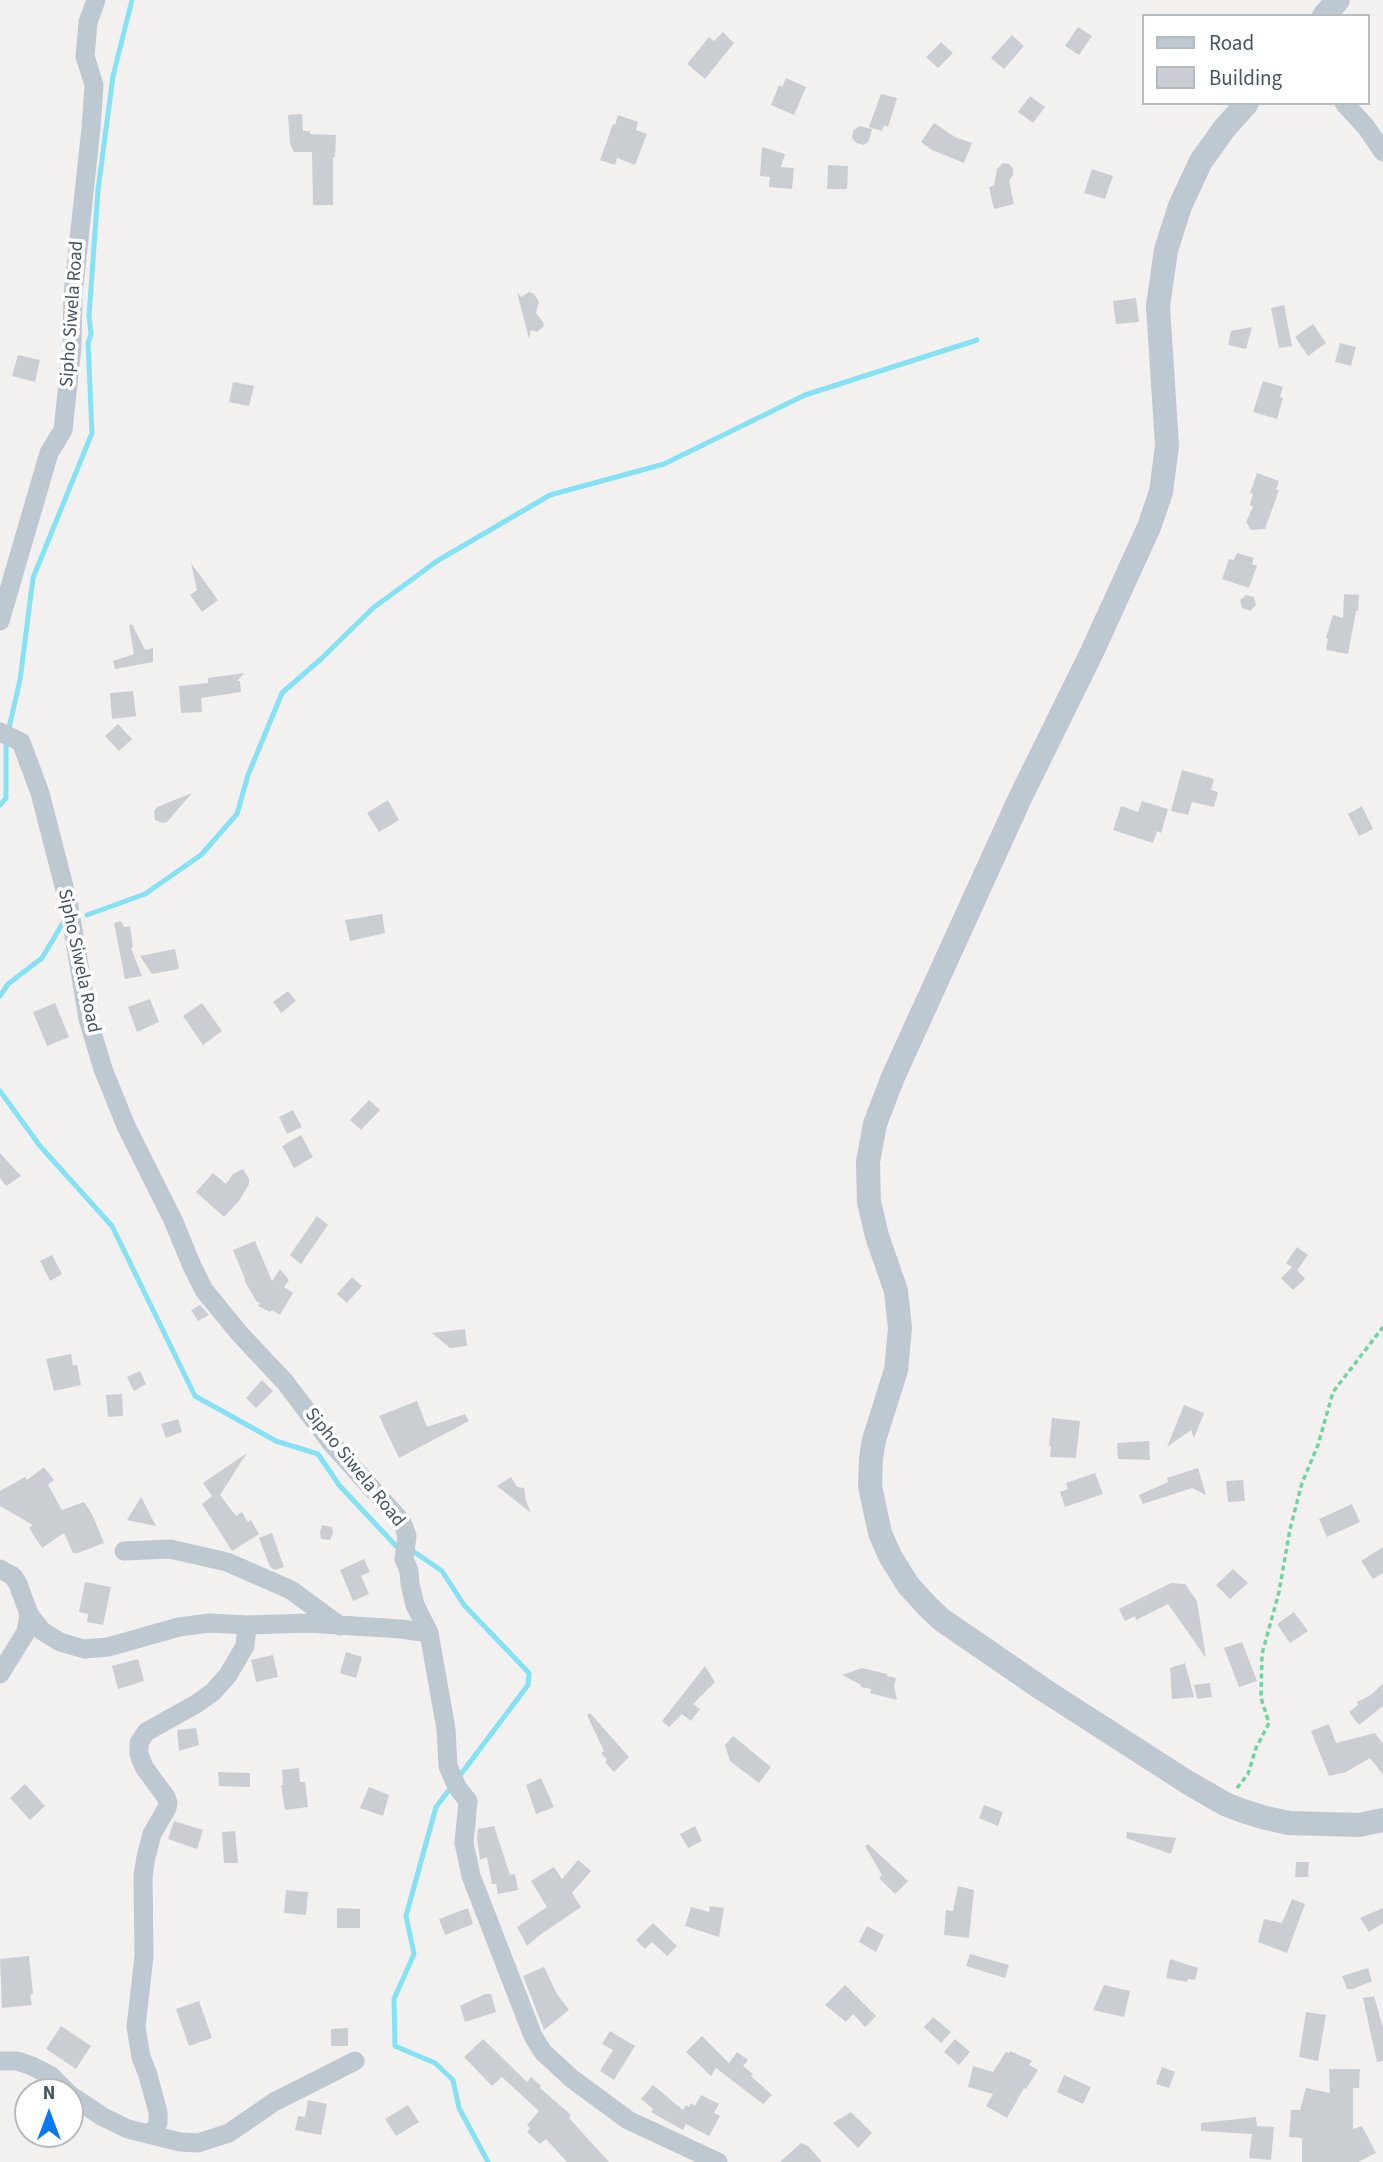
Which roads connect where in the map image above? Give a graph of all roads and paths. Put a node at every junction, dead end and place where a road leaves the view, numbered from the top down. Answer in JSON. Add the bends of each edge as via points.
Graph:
{"nodes":[{"id":1,"x":96,"y":0,"type":"edge"},
{"id":2,"x":1338,"y":0,"type":"edge"},
{"id":3,"x":1326,"y":14,"type":"edge"},
{"id":4,"x":1245,"y":105,"type":"edge"},
{"id":5,"x":1346,"y":105,"type":"edge"},
{"id":6,"x":1383,"y":152,"type":"edge"},
{"id":7,"x":0,"y":621,"type":"edge"},
{"id":8,"x":9,"y":735,"type":"edge"},
{"id":9,"x":1383,"y":1327,"type":"edge"},
{"id":10,"x":124,"y":1551,"type":"dead end"},
{"id":11,"x":0,"y":1569,"type":"edge"},
{"id":12,"x":29,"y":1614,"type":"junction"},
{"id":13,"x":247,"y":1625,"type":"junction"},
{"id":14,"x":340,"y":1626,"type":"junction"},
{"id":15,"x":429,"y":1633,"type":"junction"},
{"id":16,"x":0,"y":1674,"type":"edge"},
{"id":17,"x":1225,"y":1804,"type":"junction"},
{"id":18,"x":1383,"y":1820,"type":"edge"},
{"id":19,"x":0,"y":2061,"type":"edge"},
{"id":20,"x":355,"y":2061,"type":"dead end"},
{"id":21,"x":53,"y":2078,"type":"edge"},
{"id":22,"x":84,"y":2104,"type":"edge"},
{"id":23,"x":152,"y":2134,"type":"junction"},
{"id":24,"x":718,"y":2162,"type":"edge"}],
"edges":[{"from":1,"to":7,"type":"street","name":"Sipho Siwela Road","via":[[88,22],[85,55],[94,85],[63,430],[49,453]]},
{"from":2,"to":3,"type":"street"},
{"from":4,"to":17,"type":"street","via":[[1201,161],[1166,250],[1158,306],[1167,446],[1161,492],[1149,527],[885,1096],[875,1124],[867,1175],[872,1219],[899,1309],[896,1370],[877,1425],[870,1471],[876,1519],[893,1563],[928,1607],[960,1634]]},
{"from":5,"to":6,"type":"street"},
{"from":8,"to":15,"type":"street","name":"Sipho Siwela Road","via":[[21,742],[40,793],[69,906],[88,1019],[126,1126],[204,1290],[402,1522],[407,1536],[404,1559],[415,1605]]},
{"from":9,"to":17,"type":"path","via":[[1333,1392],[1302,1483],[1262,1654],[1261,1698],[1269,1723],[1248,1774]]},
{"from":10,"to":14,"type":"street","via":[[170,1549],[227,1562],[291,1590]]},
{"from":11,"to":12,"type":"street","via":[[13,1576]]},
{"from":12,"to":13,"type":"street","via":[[42,1631],[84,1649],[179,1627]]},
{"from":12,"to":16,"type":"street","via":[[26,1632]]},
{"from":13,"to":14,"type":"street"},
{"from":13,"to":23,"type":"street","via":[[244,1646],[213,1692],[146,1732],[139,1743],[144,1767],[168,1802],[152,1834],[143,1876],[144,1956],[136,2028],[158,2112]]},
{"from":14,"to":15,"type":"street"},
{"from":15,"to":24,"type":"street","name":"Sipho Siwela Road","via":[[448,1766],[468,1801],[464,1843],[471,1876],[533,2036],[571,2078],[628,2120]]},
{"from":17,"to":18,"type":"street","via":[[1289,1823],[1359,1825]]},
{"from":19,"to":21,"type":"street","via":[[17,2061]]},
{"from":20,"to":23,"type":"street","via":[[212,2140],[180,2142]]},
{"from":22,"to":23,"type":"street","via":[[128,2129]]}]}
